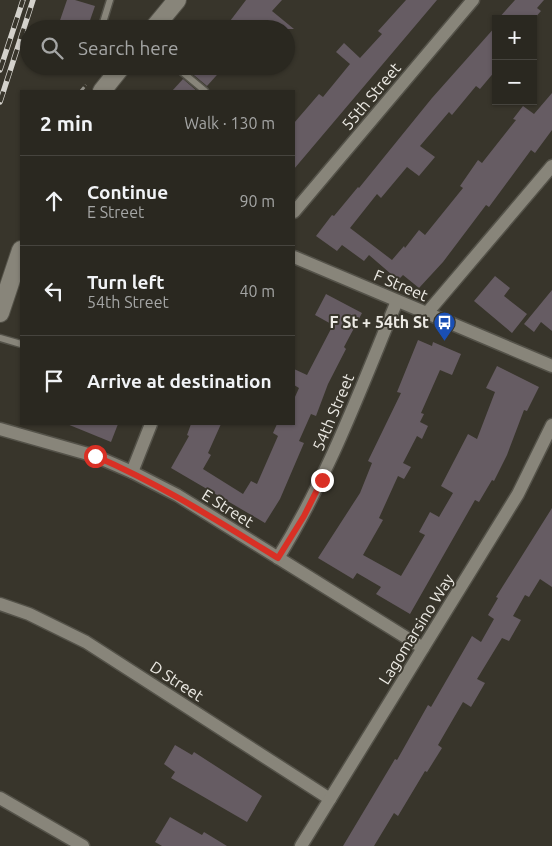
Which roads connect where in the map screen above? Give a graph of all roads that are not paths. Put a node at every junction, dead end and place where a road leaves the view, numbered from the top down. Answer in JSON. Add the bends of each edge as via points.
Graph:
{"nodes":[{"id":1,"x":110,"y":0,"type":"edge"},
{"id":2,"x":178,"y":0,"type":"edge"},
{"id":3,"x":474,"y":0,"type":"edge"},
{"id":4,"x":104,"y":20,"type":"edge"},
{"id":5,"x":161,"y":20,"type":"edge"},
{"id":6,"x":186,"y":75,"type":"edge"},
{"id":7,"x":204,"y":90,"type":"edge"},
{"id":8,"x":552,"y":166,"type":"edge"},
{"id":9,"x":295,"y":211,"type":"edge"},
{"id":10,"x":20,"y":256,"type":"edge"},
{"id":11,"x":295,"y":257,"type":"edge"},
{"id":12,"x":17,"y":276,"type":"edge"},
{"id":13,"x":397,"y":301,"type":"junction"},
{"id":14,"x":0,"y":313,"type":"edge"},
{"id":15,"x":426,"y":313,"type":"junction"},
{"id":16,"x":0,"y":338,"type":"edge"},
{"id":17,"x":20,"y":344,"type":"edge"},
{"id":18,"x":552,"y":366,"type":"edge"},
{"id":19,"x":151,"y":425,"type":"edge"},
{"id":20,"x":552,"y":425,"type":"edge"},
{"id":21,"x":0,"y":428,"type":"edge"},
{"id":22,"x":132,"y":472,"type":"junction"},
{"id":23,"x":278,"y":558,"type":"junction"},
{"id":24,"x":0,"y":604,"type":"edge"},
{"id":25,"x":423,"y":648,"type":"junction"},
{"id":26,"x":0,"y":798,"type":"edge"},
{"id":27,"x":330,"y":798,"type":"junction"},
{"id":28,"x":83,"y":846,"type":"edge"},
{"id":29,"x":301,"y":846,"type":"edge"}],
"edges":[{"from":1,"to":4,"type":"lane"},
{"from":2,"to":5,"type":"street"},
{"from":3,"to":9,"type":"street","name":"55th Street"},
{"from":6,"to":7,"type":"lane"},
{"from":8,"to":15,"type":"street"},
{"from":10,"to":12,"type":"street"},
{"from":11,"to":13,"type":"street","name":"F Street"},
{"from":12,"to":14,"type":"street"},
{"from":13,"to":15,"type":"street","name":"F Street"},
{"from":13,"to":23,"type":"street","name":"54th Street","via":[[322,480]]},
{"from":15,"to":18,"type":"street","name":"F Street"},
{"from":16,"to":17,"type":"lane"},
{"from":19,"to":22,"type":"street"},
{"from":20,"to":25,"type":"street","name":"Lagomarsino Way","via":[[518,494]]},
{"from":21,"to":22,"type":"street","name":"E Street","via":[[95,456]]},
{"from":22,"to":23,"type":"street","name":"E Street","via":[[177,495]]},
{"from":23,"to":25,"type":"street","name":"E Street"},
{"from":24,"to":27,"type":"street","name":"D Street","via":[[36,617],[86,642]]},
{"from":25,"to":27,"type":"street","name":"Lagomarsino Way"},
{"from":26,"to":28,"type":"street"},
{"from":27,"to":29,"type":"street","name":"Lagomarsino Way"}]}
